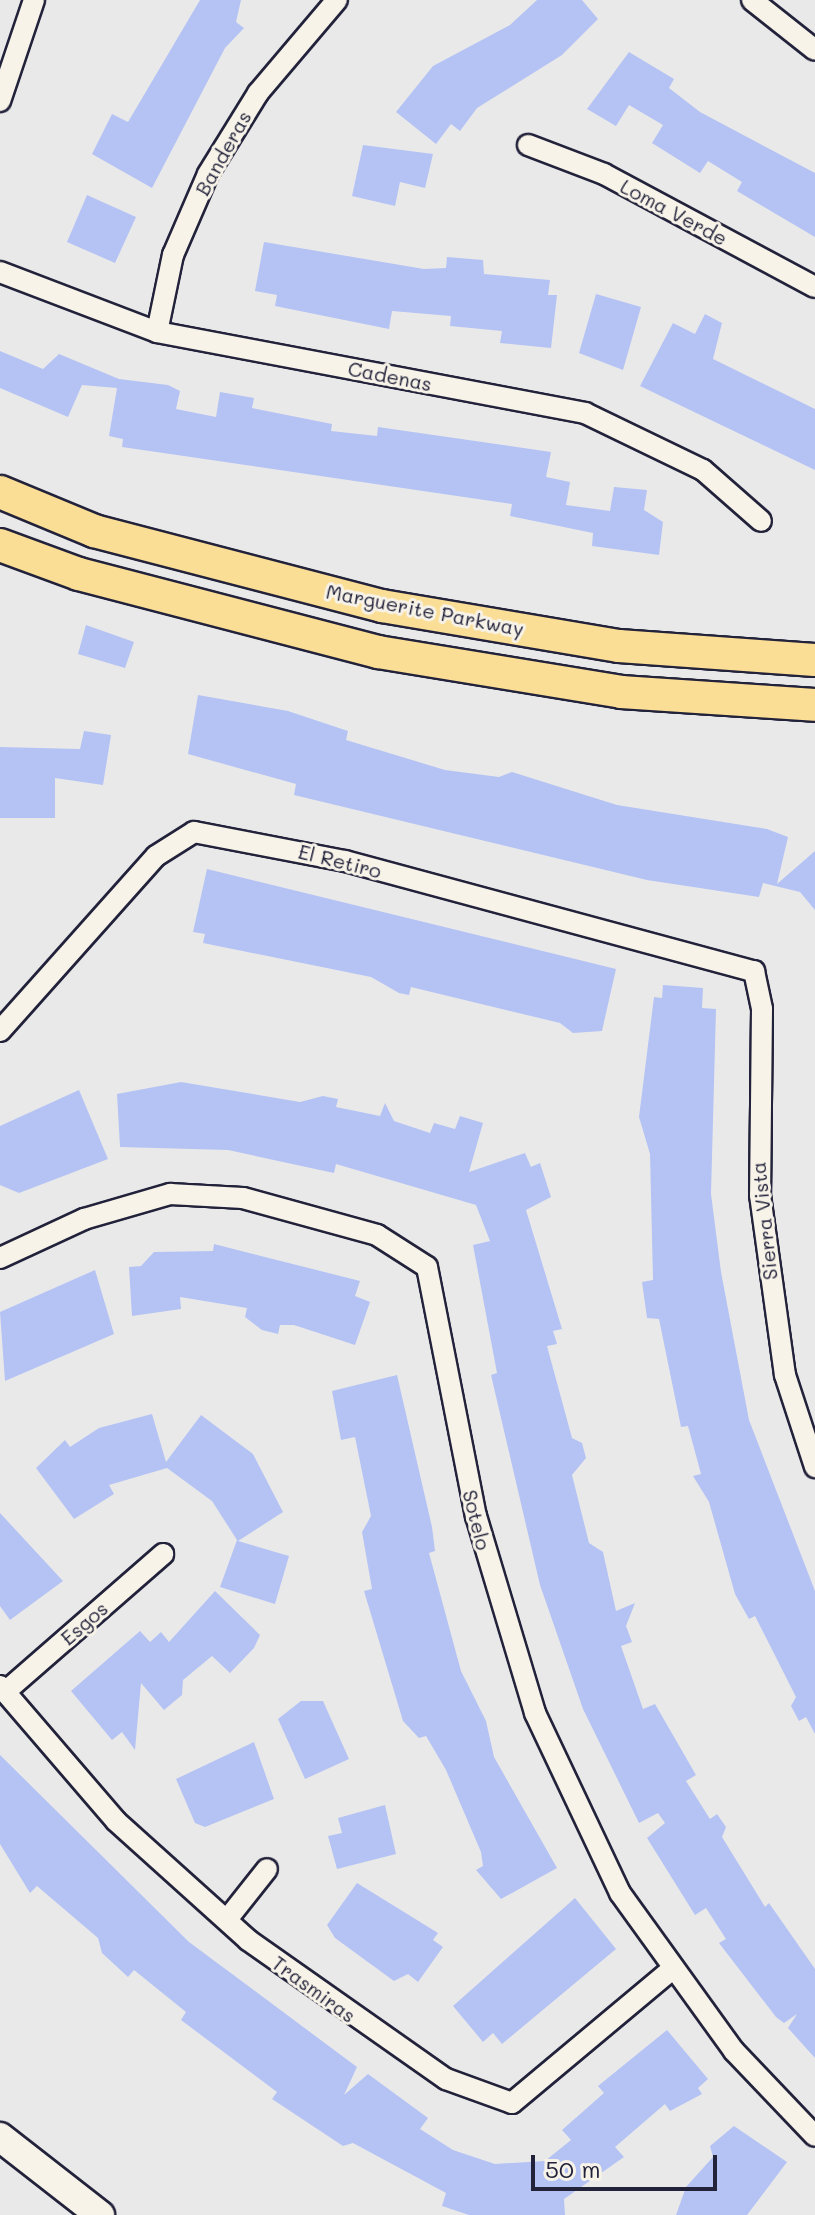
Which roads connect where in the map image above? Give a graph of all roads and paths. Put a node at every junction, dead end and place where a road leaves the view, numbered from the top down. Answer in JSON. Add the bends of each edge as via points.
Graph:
{"nodes":[{"id":1,"x":34,"y":0,"type":"edge"},
{"id":2,"x":337,"y":0,"type":"edge"},
{"id":3,"x":752,"y":0,"type":"edge"},
{"id":4,"x":815,"y":50,"type":"edge"},
{"id":5,"x":0,"y":101,"type":"edge"},
{"id":6,"x":528,"y":145,"type":"dead end"},
{"id":7,"x":0,"y":272,"type":"edge"},
{"id":8,"x":815,"y":287,"type":"edge"},
{"id":9,"x":157,"y":332,"type":"junction"},
{"id":10,"x":0,"y":492,"type":"edge"},
{"id":11,"x":761,"y":521,"type":"dead end"},
{"id":12,"x":0,"y":545,"type":"edge"},
{"id":13,"x":815,"y":660,"type":"edge"},
{"id":14,"x":815,"y":705,"type":"edge"},
{"id":15,"x":754,"y":971,"type":"joint"},
{"id":16,"x":0,"y":1031,"type":"edge"},
{"id":17,"x":0,"y":1258,"type":"edge"},
{"id":18,"x":815,"y":1467,"type":"edge"},
{"id":19,"x":163,"y":1554,"type":"dead end"},
{"id":20,"x":3,"y":1689,"type":"edge"},
{"id":21,"x":267,"y":1869,"type":"dead end"},
{"id":22,"x":229,"y":1917,"type":"junction"},
{"id":23,"x":671,"y":1970,"type":"junction"},
{"id":24,"x":815,"y":2136,"type":"edge"},
{"id":25,"x":0,"y":2137,"type":"edge"},
{"id":26,"x":100,"y":2215,"type":"edge"}],
"edges":[{"from":1,"to":5,"type":"street"},
{"from":2,"to":9,"type":"street","name":"Banderas","via":[[258,93],[208,174],[173,255]]},
{"from":3,"to":4,"type":"street"},
{"from":6,"to":8,"type":"street","name":"Loma Verde","via":[[604,174]]},
{"from":7,"to":9,"type":"street","name":"Cadenas"},
{"from":9,"to":11,"type":"street","name":"Cadenas","via":[[585,413],[703,470]]},
{"from":10,"to":13,"type":"main road","name":"Marguerite Parkway","via":[[94,531],[382,606],[619,646]]},
{"from":12,"to":14,"type":"main road","via":[[79,574],[378,652],[621,692]]},
{"from":15,"to":16,"type":"street","name":"El Retiro","via":[[345,861],[194,832],[156,856]]},
{"from":15,"to":18,"type":"street","name":"Sierra Vista","via":[[762,1009],[756,1121],[768,1267],[785,1375]]},
{"from":17,"to":23,"type":"street","name":"Sotelo","via":[[84,1219],[170,1194],[243,1198],[364,1231],[409,1250],[427,1267],[476,1516],[535,1713],[620,1893]]},
{"from":19,"to":20,"type":"street","name":"Esgos"},
{"from":20,"to":22,"type":"street","name":"Trasmiras","via":[[116,1821]]},
{"from":21,"to":22,"type":"street"},
{"from":22,"to":23,"type":"street","name":"Trasmiras","via":[[248,1940],[351,2017],[446,2079],[512,2103]]},
{"from":23,"to":24,"type":"street","name":"Sotelo"},
{"from":25,"to":26,"type":"main road"}]}
